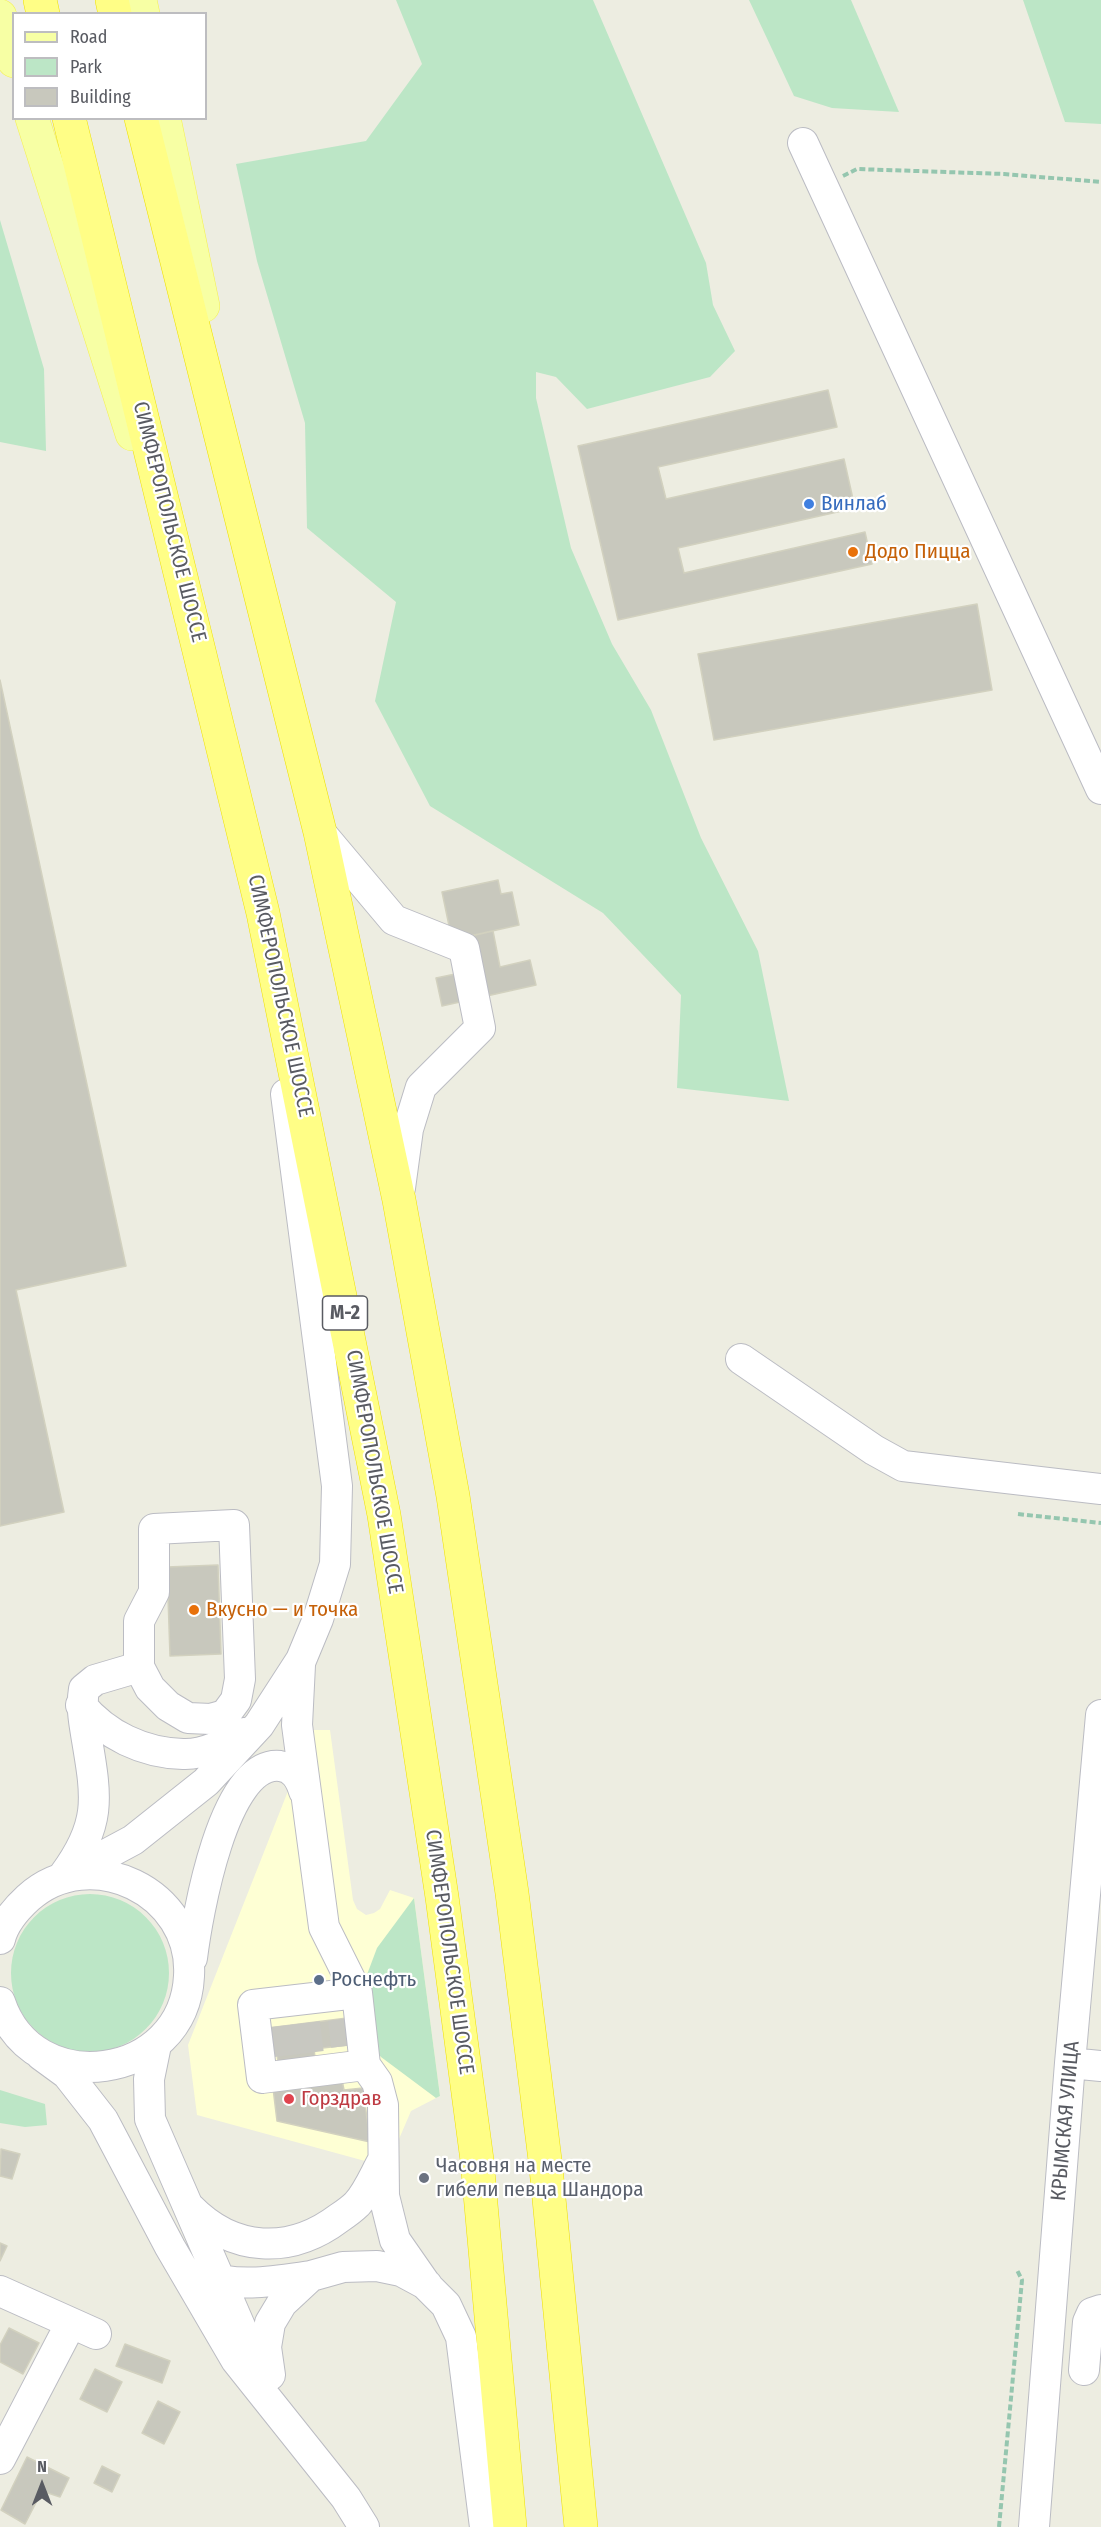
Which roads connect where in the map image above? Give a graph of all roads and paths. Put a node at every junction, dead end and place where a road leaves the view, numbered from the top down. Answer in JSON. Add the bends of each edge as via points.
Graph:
{"nodes":[{"id":1,"x":0,"y":16,"type":"edge"},
{"id":2,"x":12,"y":55,"type":"edge"},
{"id":3,"x":33,"y":120,"type":"edge"},
{"id":4,"x":69,"y":120,"type":"edge"},
{"id":5,"x":142,"y":120,"type":"edge"},
{"id":6,"x":164,"y":120,"type":"edge"},
{"id":7,"x":803,"y":143,"type":"dead end"},
{"id":8,"x":1101,"y":182,"type":"edge"},
{"id":9,"x":823,"y":185,"type":"junction"},
{"id":10,"x":273,"y":642,"type":"junction"},
{"id":11,"x":199,"y":644,"type":"junction"},
{"id":12,"x":1101,"y":789,"type":"edge"},
{"id":13,"x":320,"y":832,"type":"junction"},
{"id":14,"x":263,"y":913,"type":"junction"},
{"id":15,"x":399,"y":1200,"type":"junction"},
{"id":16,"x":741,"y":1359,"type":"dead end"},
{"id":17,"x":1101,"y":1490,"type":"edge"},
{"id":18,"x":1018,"y":1514,"type":"dead end"},
{"id":19,"x":1101,"y":1523,"type":"edge"},
{"id":20,"x":301,"y":1660,"type":"junction"},
{"id":21,"x":139,"y":1667,"type":"junction"},
{"id":22,"x":81,"y":1705,"type":"junction"},
{"id":23,"x":1101,"y":1715,"type":"edge"},
{"id":24,"x":259,"y":1725,"type":"junction"},
{"id":25,"x":304,"y":1791,"type":"junction"},
{"id":26,"x":62,"y":1878,"type":"junction"},
{"id":27,"x":0,"y":1939,"type":"edge"},
{"id":28,"x":189,"y":1976,"type":"junction"},
{"id":29,"x":0,"y":2002,"type":"edge"},
{"id":30,"x":156,"y":2044,"type":"junction"},
{"id":31,"x":41,"y":2055,"type":"junction"},
{"id":32,"x":1070,"y":2063,"type":"junction"},
{"id":33,"x":1101,"y":2066,"type":"edge"},
{"id":34,"x":383,"y":2160,"type":"junction"},
{"id":35,"x":185,"y":2202,"type":"junction"},
{"id":36,"x":170,"y":2247,"type":"junction"},
{"id":37,"x":1017,"y":2270,"type":"dead end"},
{"id":38,"x":311,"y":2276,"type":"junction"},
{"id":39,"x":222,"y":2282,"type":"junction"},
{"id":40,"x":427,"y":2286,"type":"junction"},
{"id":41,"x":0,"y":2291,"type":"edge"},
{"id":42,"x":1101,"y":2310,"type":"edge"},
{"id":43,"x":1047,"y":2367,"type":"junction"},
{"id":44,"x":1093,"y":2371,"type":"edge"},
{"id":45,"x":270,"y":2379,"type":"junction"},
{"id":46,"x":305,"y":2448,"type":"junction"},
{"id":47,"x":0,"y":2459,"type":"edge"},
{"id":48,"x":364,"y":2527,"type":"edge"},
{"id":49,"x":485,"y":2527,"type":"edge"},
{"id":50,"x":510,"y":2527,"type":"edge"},
{"id":51,"x":580,"y":2527,"type":"edge"},
{"id":52,"x":999,"y":2527,"type":"edge"},
{"id":53,"x":1034,"y":2527,"type":"edge"}],
"edges":[{"from":1,"to":2,"type":"main road"},
{"from":3,"to":11,"type":"main road"},
{"from":4,"to":11,"type":"highway","name":"СИМФЕРОПОЛЬСКОЕ ШОССЕ","number":"М-2"},
{"from":5,"to":10,"type":"highway"},
{"from":6,"to":10,"type":"main road"},
{"from":7,"to":9,"type":"street"},
{"from":8,"to":9,"type":"path","via":[[857,169]]},
{"from":9,"to":12,"type":"street"},
{"from":10,"to":13,"type":"highway"},
{"from":11,"to":14,"type":"highway","name":"СИМФЕРОПОЛЬСКОЕ ШОССЕ","number":"М-2"},
{"from":13,"to":15,"type":"highway"},
{"from":13,"to":15,"type":"street","via":[[393,920],[464,948],[480,1028],[422,1087],[408,1129]]},
{"from":14,"to":20,"type":"street","via":[[337,1486],[335,1564]]},
{"from":14,"to":50,"type":"highway","name":"СИМФЕРОПОЛЬСКОЕ ШОССЕ","number":"М-2","via":[[386,1526],[477,2160]]},
{"from":15,"to":51,"type":"highway","via":[[453,1496],[512,1893],[546,2168]]},
{"from":16,"to":17,"type":"street","via":[[903,1466]]},
{"from":18,"to":19,"type":"path"},
{"from":20,"to":24,"type":"street"},
{"from":20,"to":25,"type":"street","via":[[297,1725]]},
{"from":21,"to":21,"type":"street","via":[[150,1688],[188,1718],[225,1715],[236,1700],[240,1652],[234,1526],[154,1529],[154,1592],[139,1621]]},
{"from":21,"to":22,"type":"street","via":[[95,1680],[84,1689]]},
{"from":22,"to":24,"type":"street","via":[[96,1724],[115,1736],[149,1749],[184,1755],[219,1746]]},
{"from":22,"to":26,"type":"street","via":[[96,1794],[92,1824],[82,1850]]},
{"from":23,"to":32,"type":"street","name":"КРЫМСКАЯ УЛИЦА"},
{"from":24,"to":26,"type":"street","via":[[206,1782],[133,1840]]},
{"from":25,"to":28,"type":"street","via":[[300,1778],[290,1769],[278,1766],[264,1769],[251,1779],[237,1799],[218,1840],[199,1906]]},
{"from":25,"to":34,"type":"street","via":[[324,1927],[326,2026],[377,2082],[383,2104]]},
{"from":26,"to":27,"type":"street","via":[[37,1890],[16,1909]]},
{"from":26,"to":28,"type":"street","via":[[88,1873],[115,1876],[140,1886],[177,1924],[187,1949]]},
{"from":28,"to":30,"type":"street","via":[[185,2001]]},
{"from":29,"to":31,"type":"street","via":[[20,2037]]},
{"from":30,"to":31,"type":"street","via":[[130,2061],[100,2068],[70,2066]]},
{"from":30,"to":35,"type":"street","via":[[149,2079],[150,2119]]},
{"from":31,"to":36,"type":"street","via":[[66,2074],[103,2120]]},
{"from":32,"to":33,"type":"street"},
{"from":32,"to":43,"type":"street","name":"КРЫМСКАЯ УЛИЦА"},
{"from":34,"to":35,"type":"street","via":[[357,2204],[323,2230],[288,2242],[258,2245],[225,2235],[206,2224]]},
{"from":34,"to":40,"type":"street","via":[[384,2196],[395,2240]]},
{"from":35,"to":39,"type":"street"},
{"from":36,"to":39,"type":"street","via":[[199,2274]]},
{"from":36,"to":46,"type":"street","via":[[236,2360]]},
{"from":37,"to":52,"type":"path","via":[[1022,2280]]},
{"from":38,"to":39,"type":"street"},
{"from":38,"to":40,"type":"street","via":[[343,2267],[377,2266],[401,2271]]},
{"from":38,"to":45,"type":"street","via":[[282,2303],[270,2323],[266,2347]]},
{"from":39,"to":45,"type":"street","via":[[246,2340]]},
{"from":40,"to":49,"type":"street","via":[[446,2305],[460,2337]]},
{"from":41,"to":47,"type":"street","via":[[84,2329]]},
{"from":42,"to":44,"type":"street","via":[[1092,2313],[1088,2322]]},
{"from":43,"to":44,"type":"street"},
{"from":43,"to":53,"type":"street","name":"КРЫМСКАЯ УЛИЦА"},
{"from":45,"to":46,"type":"street"},
{"from":46,"to":48,"type":"street"}]}
